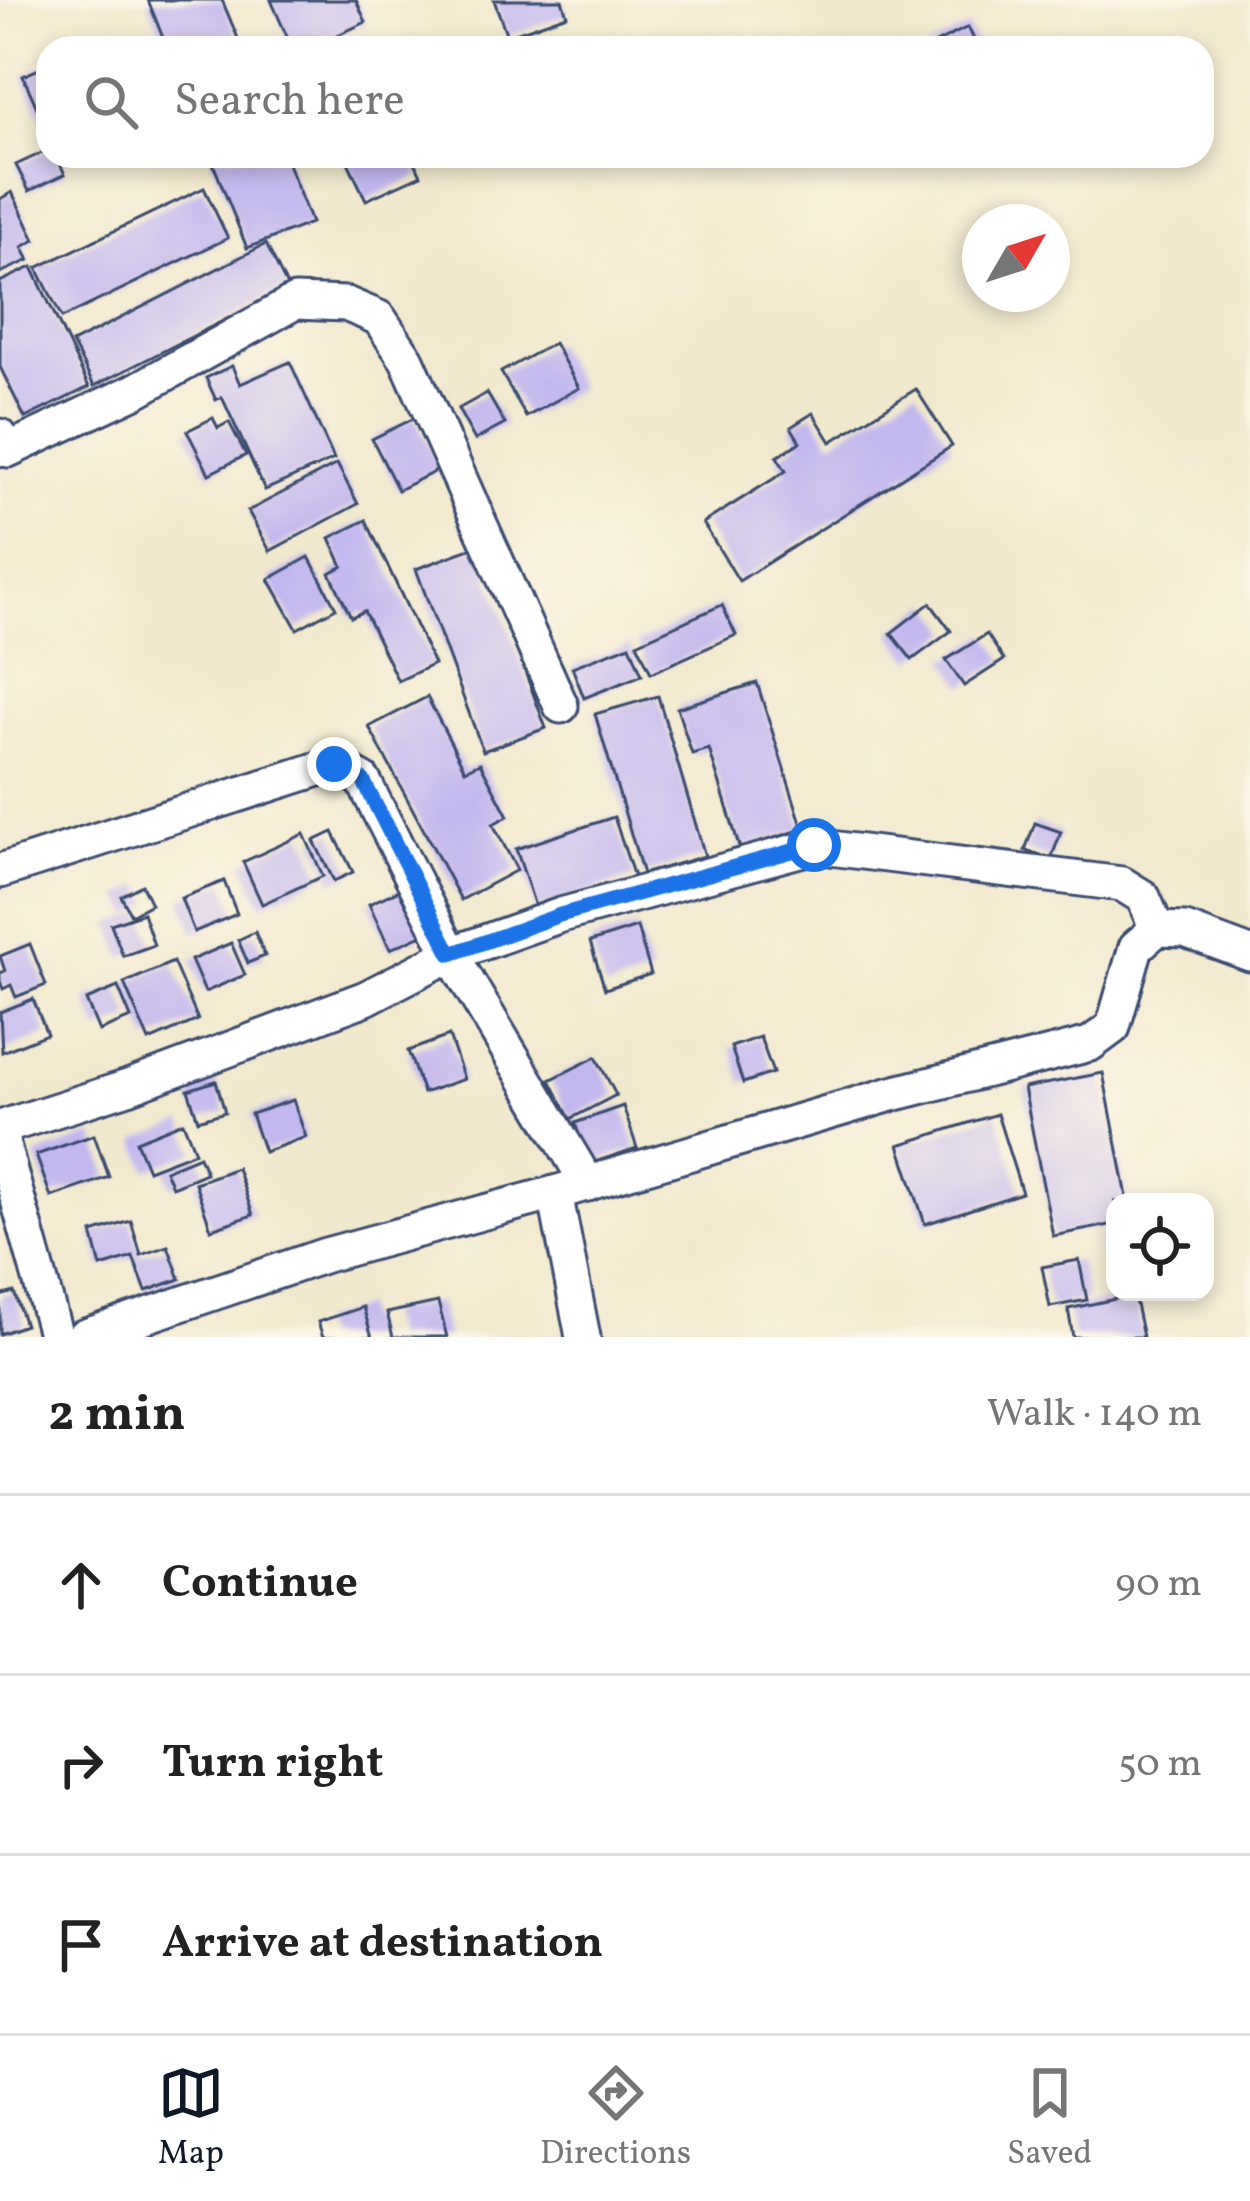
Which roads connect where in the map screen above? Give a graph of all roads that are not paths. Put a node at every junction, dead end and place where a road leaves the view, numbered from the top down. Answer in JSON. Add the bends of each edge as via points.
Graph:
{"nodes":[{"id":1,"x":3,"y":448,"type":"edge"},
{"id":2,"x":561,"y":706,"type":"dead end"},
{"id":3,"x":0,"y":871,"type":"edge"},
{"id":4,"x":1157,"y":929,"type":"junction"},
{"id":5,"x":451,"y":954,"type":"junction"},
{"id":6,"x":1250,"y":954,"type":"edge"},
{"id":7,"x":0,"y":1132,"type":"edge"},
{"id":8,"x":572,"y":1189,"type":"junction"},
{"id":9,"x":56,"y":1337,"type":"edge"},
{"id":10,"x":82,"y":1337,"type":"edge"},
{"id":11,"x":583,"y":1337,"type":"edge"}],
"edges":[{"from":1,"to":2,"type":"street","via":[[135,391],[295,302],[346,304],[379,318],[407,360]]},
{"from":3,"to":5,"type":"street","via":[[334,764],[363,780]]},
{"from":4,"to":5,"type":"street","via":[[1143,897],[1122,884],[814,845],[560,915]]},
{"from":4,"to":6,"type":"street","via":[[1185,930]]},
{"from":4,"to":8,"type":"street","via":[[1136,946],[1113,1027],[1090,1044]]},
{"from":5,"to":7,"type":"street","via":[[366,998]]},
{"from":5,"to":8,"type":"street"},
{"from":7,"to":9,"type":"street"},
{"from":8,"to":10,"type":"street","via":[[326,1255]]},
{"from":8,"to":11,"type":"street"}]}
